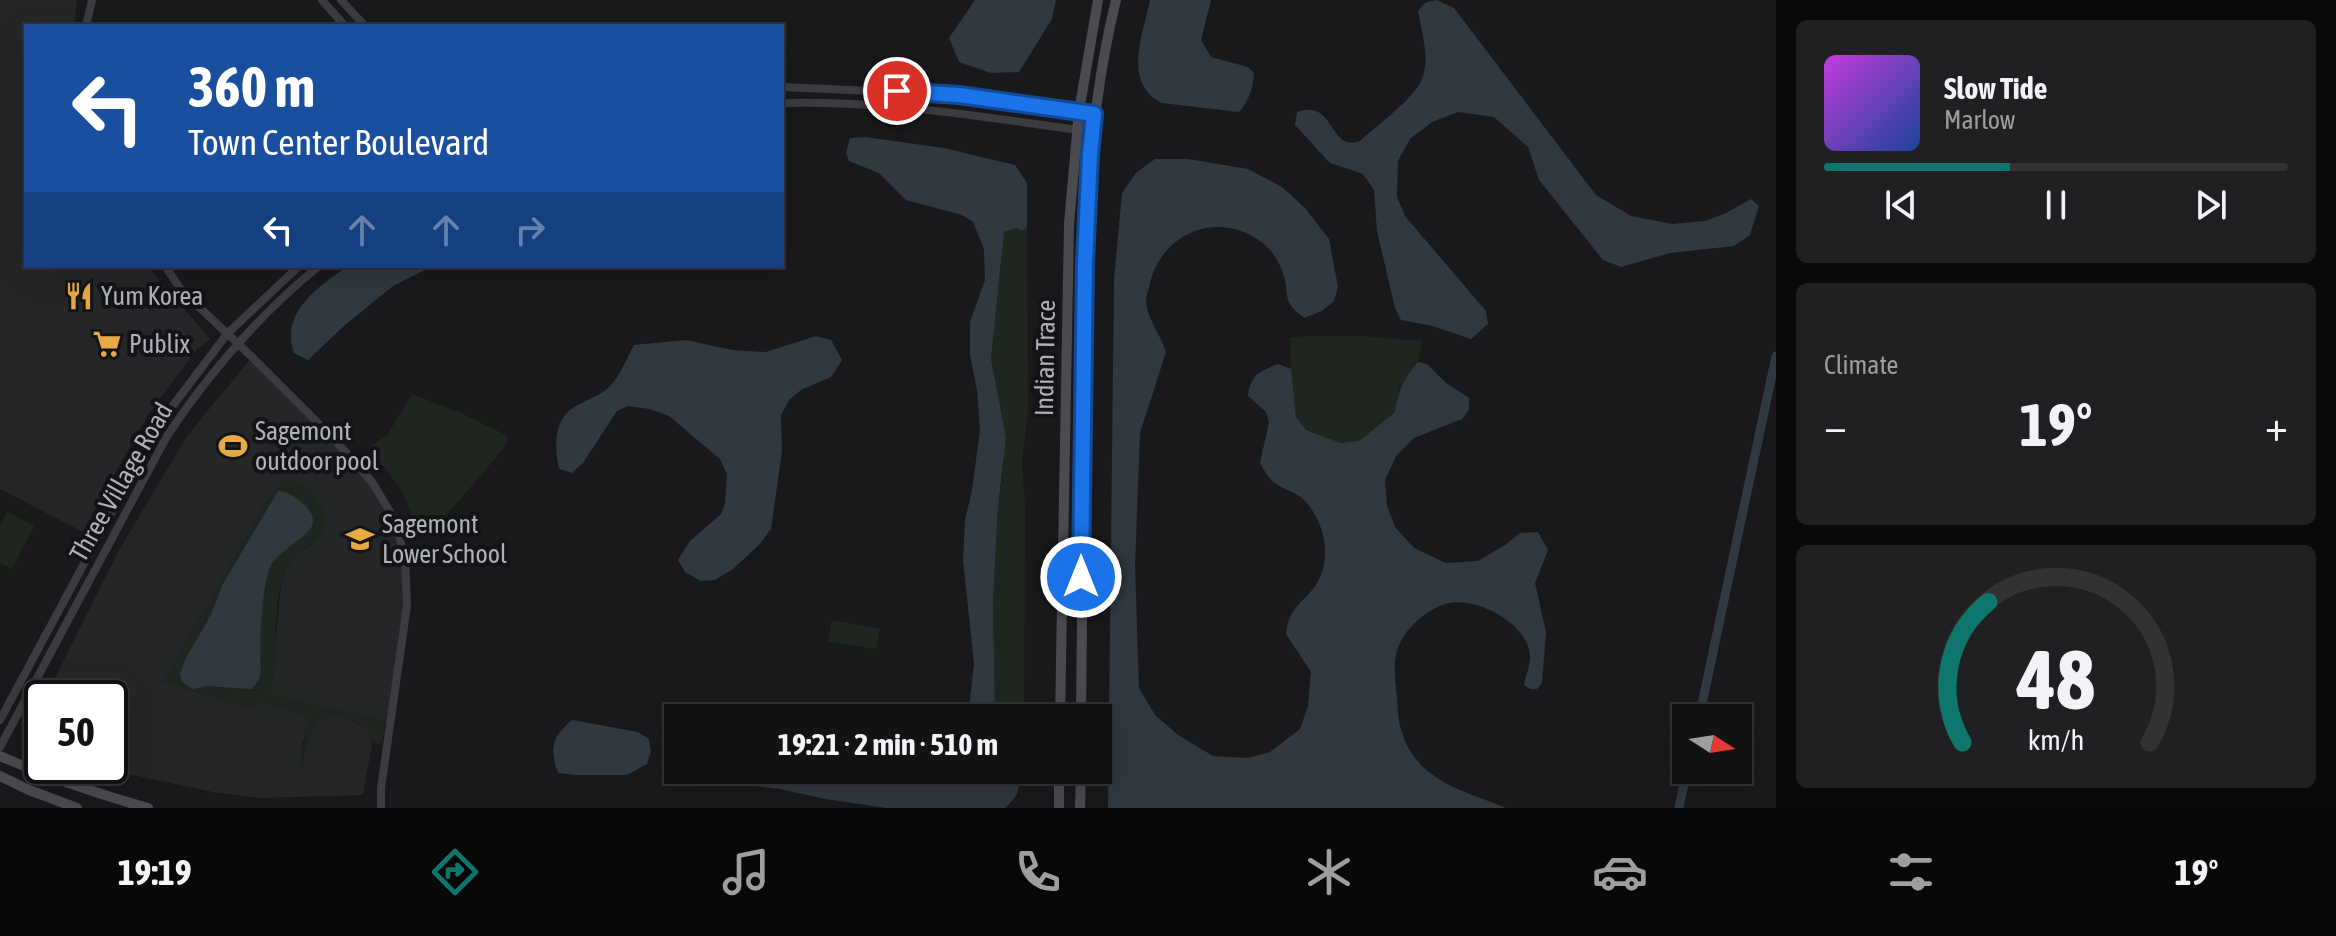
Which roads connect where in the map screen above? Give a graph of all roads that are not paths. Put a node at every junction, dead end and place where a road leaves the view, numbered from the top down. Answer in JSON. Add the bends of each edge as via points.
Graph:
{"nodes":[{"id":1,"x":92,"y":0,"type":"edge"},
{"id":2,"x":322,"y":0,"type":"edge"},
{"id":3,"x":341,"y":0,"type":"edge"},
{"id":4,"x":1098,"y":0,"type":"edge"},
{"id":5,"x":1116,"y":0,"type":"edge"},
{"id":6,"x":86,"y":24,"type":"edge"},
{"id":7,"x":343,"y":24,"type":"edge"},
{"id":8,"x":363,"y":24,"type":"edge"},
{"id":9,"x":784,"y":87,"type":"edge"},
{"id":10,"x":784,"y":103,"type":"edge"},
{"id":11,"x":1079,"y":111,"type":"junction"},
{"id":12,"x":1094,"y":114,"type":"junction"},
{"id":13,"x":1077,"y":130,"type":"junction"},
{"id":14,"x":1092,"y":132,"type":"junction"},
{"id":15,"x":166,"y":268,"type":"edge"},
{"id":16,"x":297,"y":268,"type":"edge"},
{"id":17,"x":317,"y":268,"type":"edge"},
{"id":18,"x":227,"y":334,"type":"junction"},
{"id":19,"x":238,"y":343,"type":"junction"},
{"id":20,"x":1060,"y":704,"type":"edge"},
{"id":21,"x":1081,"y":704,"type":"edge"},
{"id":22,"x":0,"y":720,"type":"edge"},
{"id":23,"x":0,"y":747,"type":"edge"},
{"id":24,"x":0,"y":756,"type":"edge"},
{"id":25,"x":0,"y":776,"type":"edge"},
{"id":26,"x":1059,"y":784,"type":"edge"},
{"id":27,"x":1081,"y":784,"type":"edge"},
{"id":28,"x":77,"y":808,"type":"edge"},
{"id":29,"x":148,"y":808,"type":"edge"},
{"id":30,"x":381,"y":808,"type":"edge"},
{"id":31,"x":1059,"y":808,"type":"edge"},
{"id":32,"x":1080,"y":808,"type":"edge"}],
"edges":[{"from":1,"to":6,"type":"street"},
{"from":2,"to":7,"type":"street"},
{"from":3,"to":8,"type":"street"},
{"from":4,"to":11,"type":"main road","name":"Indian Trace"},
{"from":5,"to":12,"type":"main road","name":"Indian Trace"},
{"from":9,"to":11,"type":"street","via":[[959,95]]},
{"from":10,"to":13,"type":"street","via":[[869,105]]},
{"from":11,"to":12,"type":"street"},
{"from":11,"to":13,"type":"main road","name":"Indian Trace"},
{"from":12,"to":14,"type":"main road","name":"Indian Trace"},
{"from":13,"to":14,"type":"street"},
{"from":13,"to":20,"type":"main road","name":"Indian Trace","via":[[1069,224]]},
{"from":14,"to":21,"type":"main road","name":"Indian Trace","via":[[1085,262]]},
{"from":15,"to":18,"type":"street","via":[[182,291]]},
{"from":16,"to":18,"type":"street","name":"Three Village Road"},
{"from":17,"to":19,"type":"street","name":"Three Village Road"},
{"from":18,"to":19,"type":"street"},
{"from":18,"to":22,"type":"street","name":"Three Village Road","via":[[159,424]]},
{"from":19,"to":23,"type":"street","name":"Three Village Road","via":[[167,436]]},
{"from":19,"to":30,"type":"street","via":[[334,439],[372,482],[395,520],[407,606]]},
{"from":24,"to":29,"type":"main road"},
{"from":25,"to":28,"type":"main road"},
{"from":26,"to":31,"type":"main road"},
{"from":27,"to":32,"type":"main road"}]}
